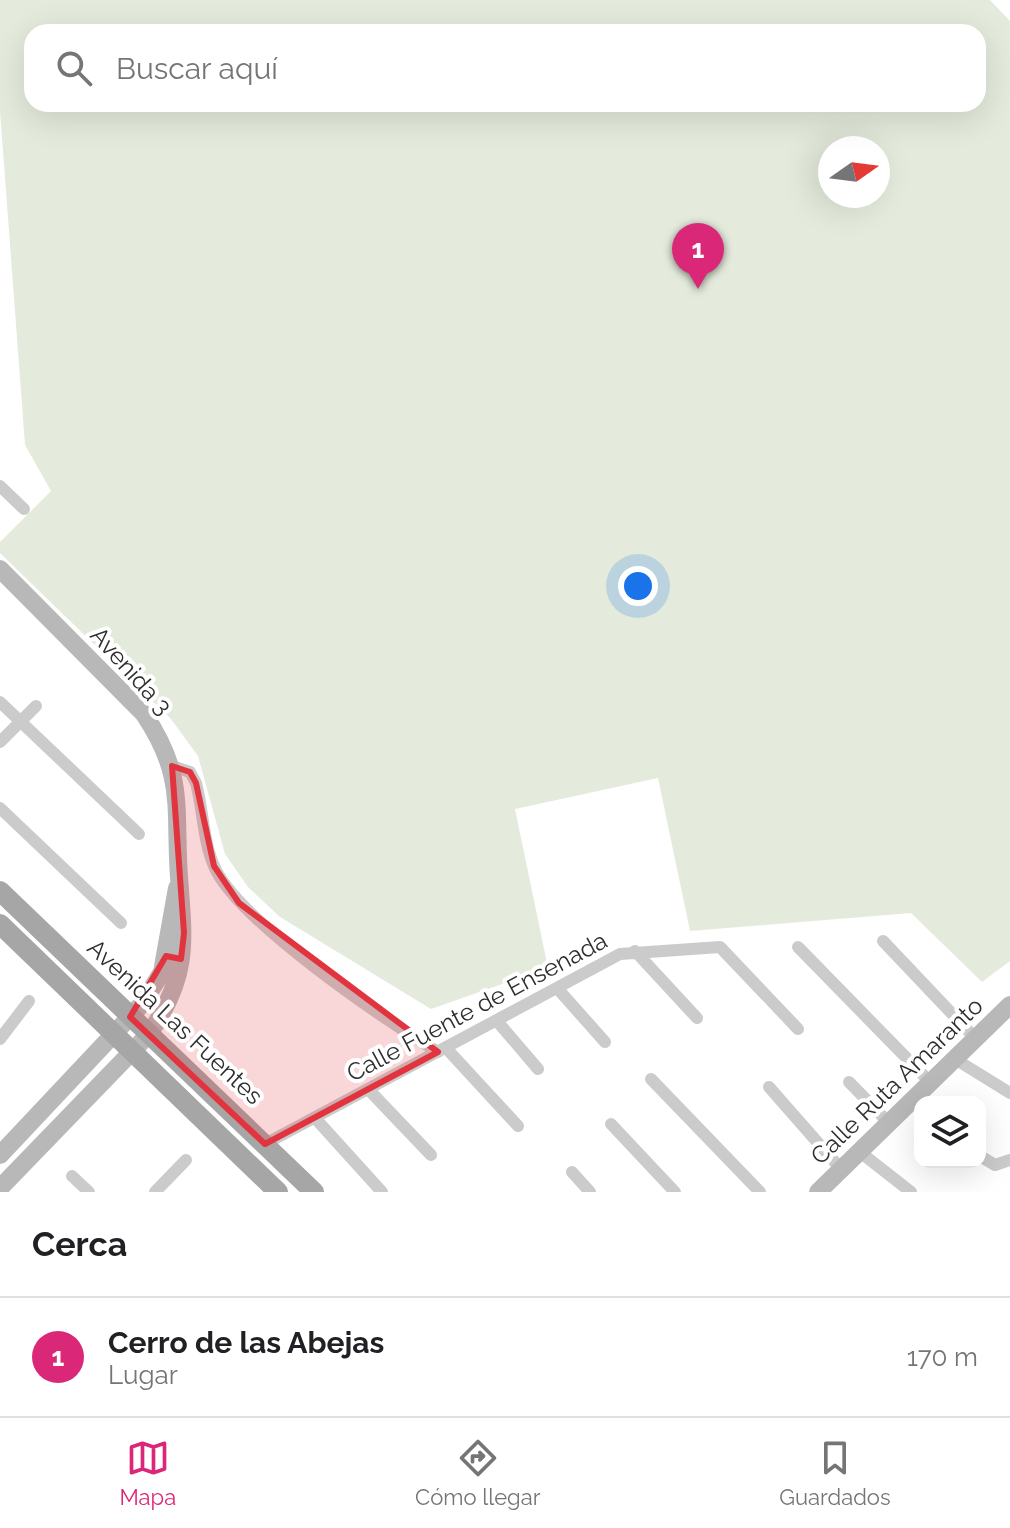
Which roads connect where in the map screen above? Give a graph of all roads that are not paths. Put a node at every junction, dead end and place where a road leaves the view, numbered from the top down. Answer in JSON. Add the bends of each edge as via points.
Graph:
{"nodes":[{"id":1,"x":0,"y":486,"type":"edge"},
{"id":2,"x":24,"y":509,"type":"dead end"},
{"id":3,"x":0,"y":569,"type":"edge"},
{"id":4,"x":0,"y":702,"type":"edge"},
{"id":5,"x":36,"y":706,"type":"dead end"},
{"id":6,"x":20,"y":722,"type":"junction"},
{"id":7,"x":0,"y":742,"type":"edge"},
{"id":8,"x":172,"y":766,"type":"junction"},
{"id":9,"x":0,"y":808,"type":"edge"},
{"id":10,"x":139,"y":834,"type":"dead end"},
{"id":11,"x":0,"y":891,"type":"edge"},
{"id":12,"x":121,"y":923,"type":"dead end"},
{"id":13,"x":0,"y":924,"type":"edge"},
{"id":14,"x":883,"y":941,"type":"dead end"},
{"id":15,"x":798,"y":947,"type":"dead end"},
{"id":16,"x":635,"y":951,"type":"junction"},
{"id":17,"x":174,"y":958,"type":"junction"},
{"id":18,"x":557,"y":988,"type":"junction"},
{"id":19,"x":29,"y":1001,"type":"dead end"},
{"id":20,"x":1010,"y":1005,"type":"edge"},
{"id":21,"x":130,"y":1017,"type":"junction"},
{"id":22,"x":697,"y":1018,"type":"dead end"},
{"id":23,"x":497,"y":1021,"type":"junction"},
{"id":24,"x":798,"y":1029,"type":"dead end"},
{"id":25,"x":116,"y":1033,"type":"junction"},
{"id":26,"x":149,"y":1034,"type":"junction"},
{"id":27,"x":975,"y":1038,"type":"junction"},
{"id":28,"x":0,"y":1039,"type":"edge"},
{"id":29,"x":605,"y":1042,"type":"dead end"},
{"id":30,"x":134,"y":1050,"type":"junction"},
{"id":31,"x":442,"y":1050,"type":"junction"},
{"id":32,"x":955,"y":1059,"type":"junction"},
{"id":33,"x":538,"y":1069,"type":"dead end"},
{"id":34,"x":651,"y":1079,"type":"dead end"},
{"id":35,"x":849,"y":1082,"type":"dead end"},
{"id":36,"x":930,"y":1082,"type":"junction"},
{"id":37,"x":769,"y":1087,"type":"dead end"},
{"id":38,"x":368,"y":1089,"type":"junction"},
{"id":39,"x":1010,"y":1093,"type":"edge"},
{"id":40,"x":913,"y":1110,"type":"edge"},
{"id":41,"x":315,"y":1118,"type":"junction"},
{"id":42,"x":889,"y":1123,"type":"junction"},
{"id":43,"x":611,"y":1124,"type":"dead end"},
{"id":44,"x":518,"y":1126,"type":"dead end"},
{"id":45,"x":265,"y":1144,"type":"junction"},
{"id":46,"x":860,"y":1152,"type":"junction"},
{"id":47,"x":0,"y":1155,"type":"edge"},
{"id":48,"x":431,"y":1155,"type":"dead end"},
{"id":49,"x":186,"y":1160,"type":"dead end"},
{"id":50,"x":986,"y":1160,"type":"edge"},
{"id":51,"x":1010,"y":1160,"type":"edge"},
{"id":52,"x":841,"y":1169,"type":"junction"},
{"id":53,"x":572,"y":1172,"type":"dead end"},
{"id":54,"x":72,"y":1176,"type":"dead end"},
{"id":55,"x":0,"y":1188,"type":"edge"},
{"id":56,"x":89,"y":1192,"type":"edge"},
{"id":57,"x":155,"y":1192,"type":"edge"},
{"id":58,"x":278,"y":1192,"type":"edge"},
{"id":59,"x":314,"y":1192,"type":"edge"},
{"id":60,"x":382,"y":1192,"type":"edge"},
{"id":61,"x":590,"y":1192,"type":"edge"},
{"id":62,"x":675,"y":1192,"type":"edge"},
{"id":63,"x":760,"y":1192,"type":"edge"},
{"id":64,"x":818,"y":1192,"type":"edge"},
{"id":65,"x":911,"y":1192,"type":"edge"}],
"edges":[{"from":1,"to":2,"type":"street"},
{"from":3,"to":8,"type":"street","name":"Avenida 3","via":[[144,714]]},
{"from":4,"to":6,"type":"street"},
{"from":5,"to":6,"type":"street"},
{"from":6,"to":7,"type":"street"},
{"from":6,"to":10,"type":"street"},
{"from":8,"to":17,"type":"street","name":"Avenida 3","via":[[179,819]]},
{"from":8,"to":31,"type":"street","via":[[190,772],[196,783],[214,866],[239,903],[407,1034]]},
{"from":9,"to":12,"type":"street"},
{"from":11,"to":21,"type":"main road","name":"Avenida Las Fuentes"},
{"from":13,"to":25,"type":"main road","name":"Avenida Las Fuentes"},
{"from":14,"to":27,"type":"street"},
{"from":15,"to":36,"type":"street"},
{"from":16,"to":18,"type":"street","name":"Calle Fuente de Ensenada"},
{"from":16,"to":22,"type":"street"},
{"from":16,"to":24,"type":"street","name":"Calle Fuente de Ensenada","via":[[720,947]]},
{"from":17,"to":21,"type":"street","name":"Avenida 3"},
{"from":17,"to":26,"type":"street","name":"Avenida 3","via":[[167,1009]]},
{"from":18,"to":23,"type":"street","name":"Calle Fuente de Ensenada"},
{"from":18,"to":29,"type":"street"},
{"from":19,"to":28,"type":"street"},
{"from":20,"to":27,"type":"street","name":"Calle Ruta Amaranto"},
{"from":21,"to":25,"type":"street","name":"Avenida 3"},
{"from":21,"to":26,"type":"main road","name":"Avenida Las Fuentes"},
{"from":23,"to":31,"type":"street","name":"Calle Fuente de Ensenada"},
{"from":23,"to":33,"type":"street"},
{"from":25,"to":30,"type":"main road","name":"Avenida Las Fuentes"},
{"from":25,"to":47,"type":"street","name":"Avenida 3"},
{"from":26,"to":30,"type":"street","name":"Avenida 3"},
{"from":26,"to":45,"type":"main road","name":"Avenida Las Fuentes"},
{"from":27,"to":32,"type":"street","name":"Calle Ruta Amaranto"},
{"from":30,"to":55,"type":"street","name":"Avenida 3"},
{"from":30,"to":58,"type":"main road","name":"Avenida Las Fuentes"},
{"from":31,"to":38,"type":"street","name":"Calle Fuente de Ensenada"},
{"from":31,"to":44,"type":"street"},
{"from":32,"to":36,"type":"street","name":"Calle Ruta Amaranto"},
{"from":32,"to":39,"type":"street"},
{"from":34,"to":63,"type":"street"},
{"from":35,"to":42,"type":"street"},
{"from":36,"to":40,"type":"street","name":"Calle Ruta Amaranto"},
{"from":37,"to":52,"type":"street"},
{"from":38,"to":41,"type":"street","name":"Calle Fuente de Ensenada"},
{"from":38,"to":48,"type":"street"},
{"from":40,"to":42,"type":"street","name":"Calle Ruta Amaranto"},
{"from":41,"to":45,"type":"street","name":"Calle Fuente de Ensenada"},
{"from":41,"to":60,"type":"street"},
{"from":42,"to":46,"type":"street","name":"Calle Ruta Amaranto"},
{"from":43,"to":62,"type":"street"},
{"from":45,"to":59,"type":"main road","name":"Avenida Las Fuentes"},
{"from":46,"to":52,"type":"street","name":"Calle Ruta Amaranto"},
{"from":46,"to":65,"type":"street"},
{"from":49,"to":57,"type":"street"},
{"from":50,"to":51,"type":"street","via":[[995,1165]]},
{"from":52,"to":64,"type":"street","name":"Calle Ruta Amaranto"},
{"from":53,"to":61,"type":"street"},
{"from":54,"to":56,"type":"street"}]}
